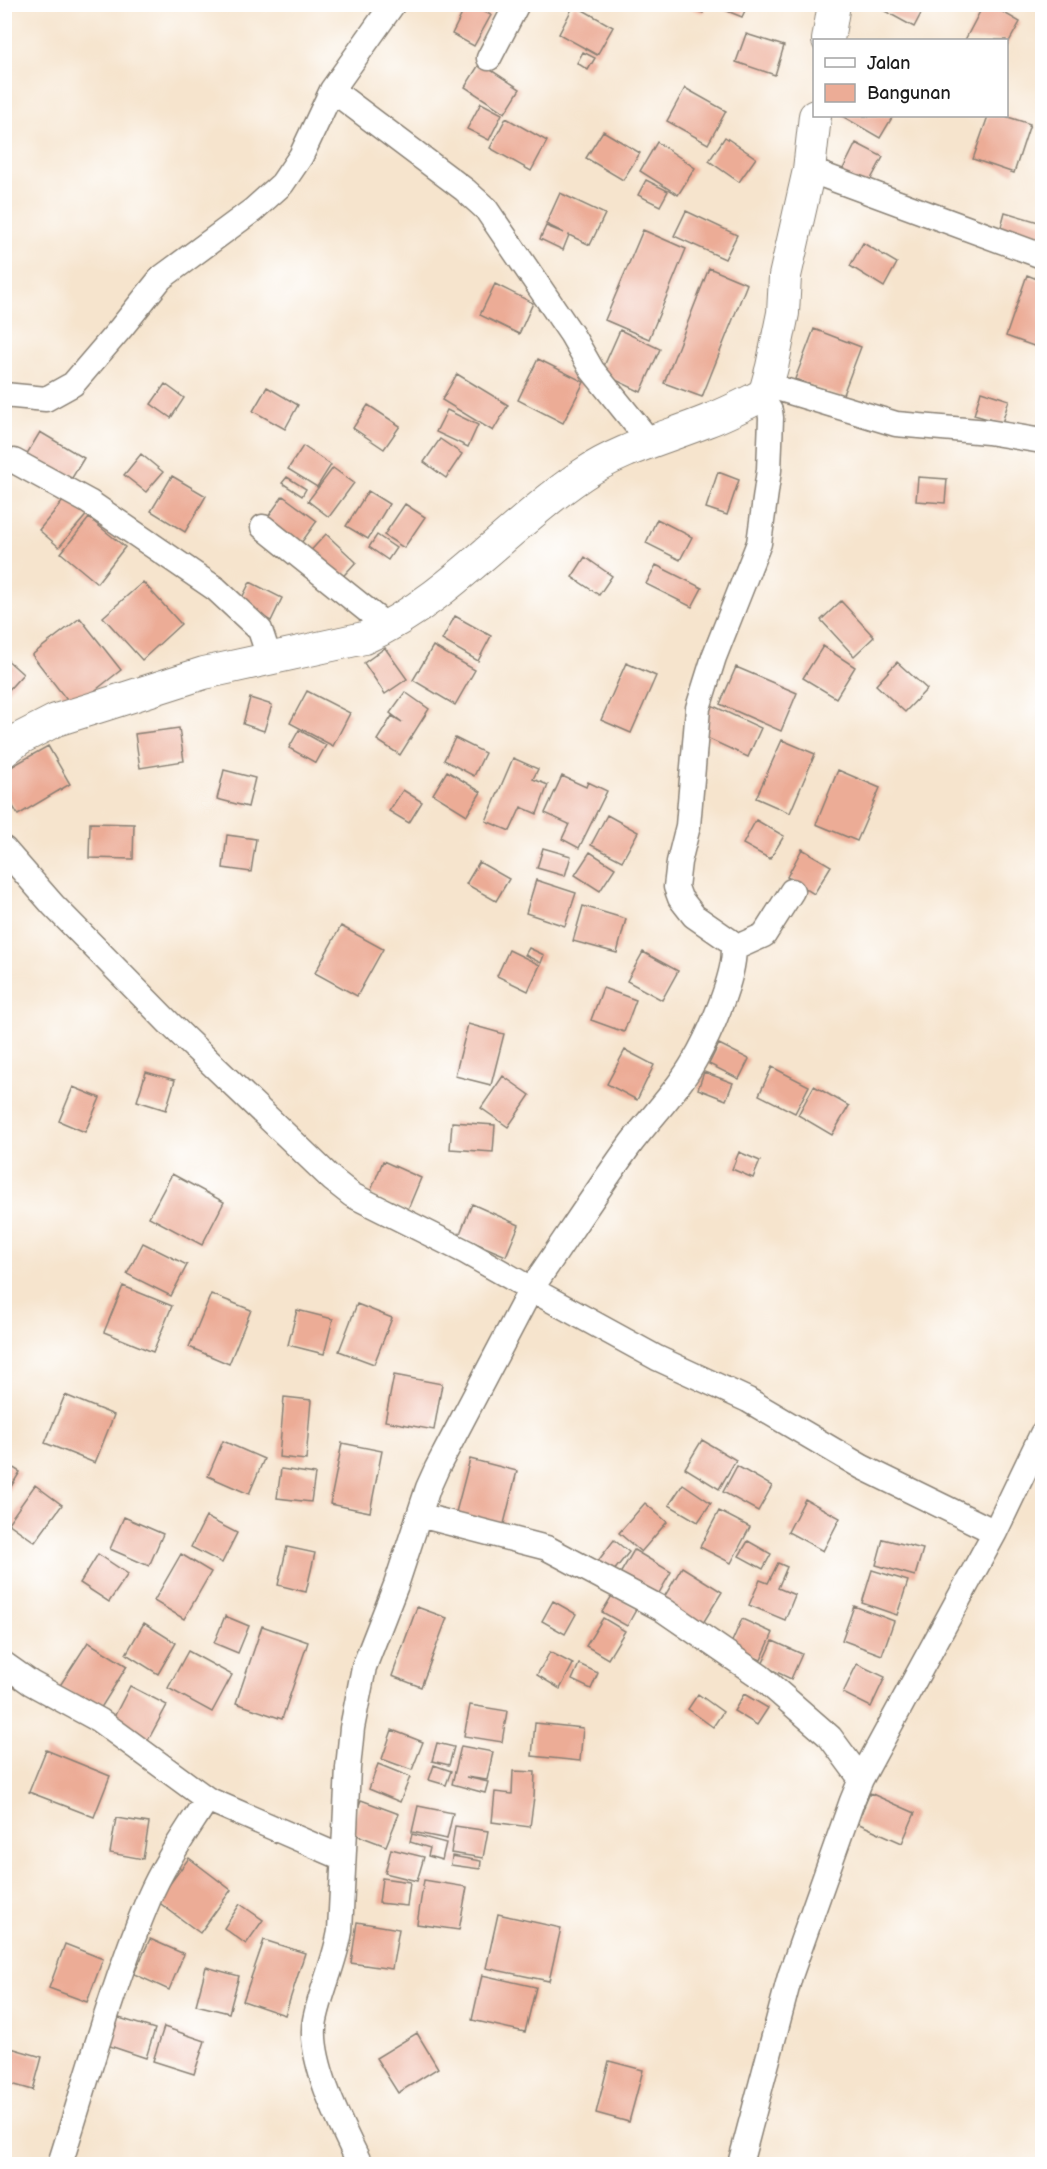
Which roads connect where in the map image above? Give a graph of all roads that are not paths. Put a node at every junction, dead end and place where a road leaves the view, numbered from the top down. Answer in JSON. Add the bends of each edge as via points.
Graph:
{"nodes":[{"id":1,"x":393,"y":4,"type":"edge"},
{"id":2,"x":517,"y":4,"type":"edge"},
{"id":3,"x":834,"y":4,"type":"edge"},
{"id":4,"x":828,"y":39,"type":"edge"},
{"id":5,"x":489,"y":58,"type":"dead end"},
{"id":6,"x":332,"y":90,"type":"junction"},
{"id":7,"x":815,"y":117,"type":"edge"},
{"id":8,"x":809,"y":170,"type":"junction"},
{"id":9,"x":1042,"y":256,"type":"edge"},
{"id":10,"x":764,"y":390,"type":"junction"},
{"id":11,"x":4,"y":395,"type":"edge"},
{"id":12,"x":1042,"y":441,"type":"edge"},
{"id":13,"x":650,"y":442,"type":"junction"},
{"id":14,"x":14,"y":461,"type":"dead end"},
{"id":15,"x":263,"y":527,"type":"dead end"},
{"id":16,"x":388,"y":627,"type":"junction"},
{"id":17,"x":264,"y":661,"type":"junction"},
{"id":18,"x":4,"y":751,"type":"edge"},
{"id":19,"x":4,"y":849,"type":"edge"},
{"id":20,"x":792,"y":891,"type":"dead end"},
{"id":21,"x":735,"y":948,"type":"junction"},
{"id":22,"x":531,"y":1289,"type":"junction"},
{"id":23,"x":1042,"y":1434,"type":"edge"},
{"id":24,"x":419,"y":1515,"type":"junction"},
{"id":25,"x":995,"y":1532,"type":"junction"},
{"id":26,"x":4,"y":1664,"type":"edge"},
{"id":27,"x":861,"y":1779,"type":"junction"},
{"id":28,"x":207,"y":1799,"type":"junction"},
{"id":29,"x":343,"y":1858,"type":"junction"},
{"id":30,"x":60,"y":2164,"type":"edge"},
{"id":31,"x":360,"y":2164,"type":"edge"},
{"id":32,"x":740,"y":2164,"type":"edge"}],
"edges":[{"from":1,"to":6,"type":"street"},
{"from":2,"to":5,"type":"street"},
{"from":3,"to":4,"type":"street"},
{"from":6,"to":11,"type":"street","via":[[301,156],[282,184],[161,278],[73,384],[46,399]]},
{"from":6,"to":13,"type":"street","via":[[486,209],[573,335],[592,370]]},
{"from":7,"to":8,"type":"street"},
{"from":8,"to":9,"type":"street"},
{"from":8,"to":10,"type":"street","via":[[785,276],[783,313]]},
{"from":10,"to":12,"type":"street","via":[[886,422]]},
{"from":10,"to":13,"type":"street","via":[[717,417]]},
{"from":10,"to":21,"type":"street","via":[[771,418],[759,543],[698,708],[688,826],[676,887],[686,908],[734,943]]},
{"from":13,"to":16,"type":"street","via":[[614,456],[582,475],[441,590]]},
{"from":14,"to":17,"type":"street","via":[[89,502],[216,589],[260,630],[265,645]]},
{"from":15,"to":16,"type":"street"},
{"from":16,"to":17,"type":"street","via":[[364,638]]},
{"from":17,"to":18,"type":"street","via":[[204,674],[56,720]]},
{"from":19,"to":22,"type":"street","via":[[144,998],[333,1180],[352,1195]]},
{"from":20,"to":21,"type":"street","via":[[764,935]]},
{"from":21,"to":22,"type":"street","via":[[734,966],[719,1008],[693,1063],[632,1142]]},
{"from":22,"to":24,"type":"street","via":[[437,1468]]},
{"from":22,"to":25,"type":"street","via":[[657,1358],[748,1400],[862,1467]]},
{"from":23,"to":25,"type":"street"},
{"from":24,"to":27,"type":"street","via":[[547,1548],[662,1609],[761,1677],[830,1737]]},
{"from":24,"to":29,"type":"street","via":[[364,1667],[352,1728]]},
{"from":25,"to":27,"type":"street"},
{"from":26,"to":28,"type":"street","via":[[99,1720]]},
{"from":27,"to":32,"type":"street","via":[[790,1976]]},
{"from":28,"to":29,"type":"street"},
{"from":28,"to":30,"type":"street","via":[[149,1898],[115,1990]]},
{"from":29,"to":31,"type":"street","via":[[337,1950],[314,2022],[314,2040],[324,2084]]}]}
